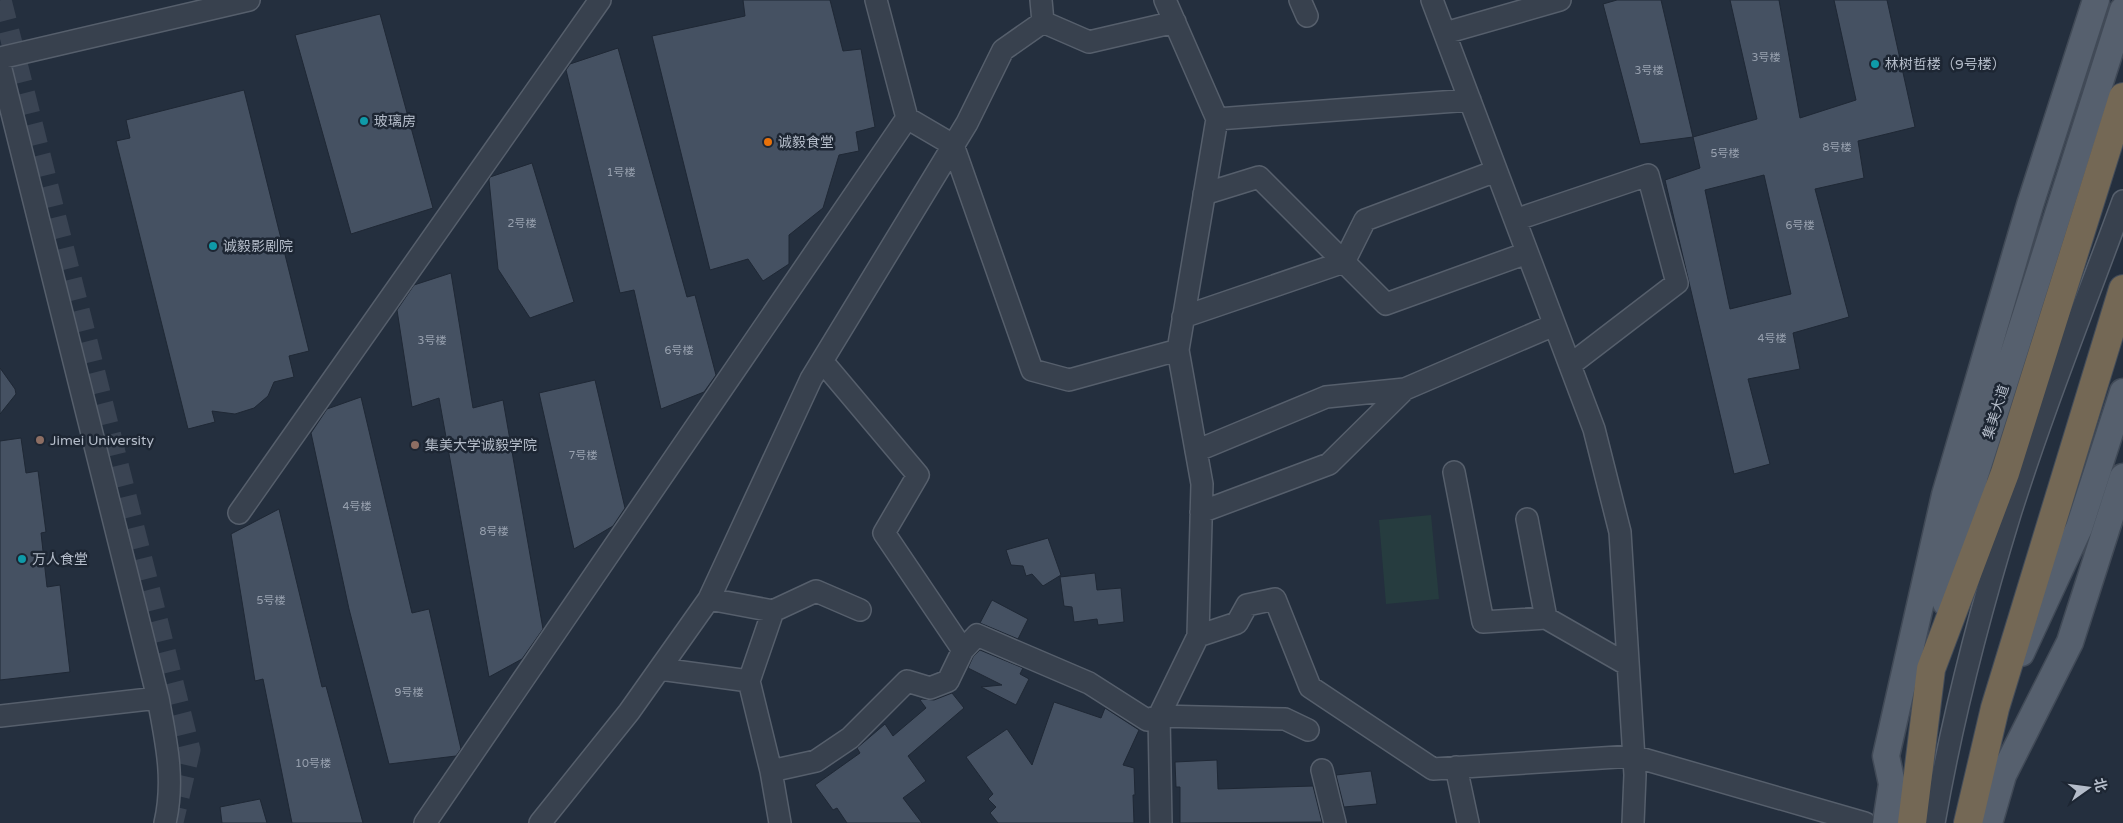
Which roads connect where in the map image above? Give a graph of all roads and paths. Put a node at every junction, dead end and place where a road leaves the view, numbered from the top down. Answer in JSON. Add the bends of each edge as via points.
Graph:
{"nodes":[{"id":1,"x":249,"y":0,"type":"edge"},
{"id":2,"x":600,"y":0,"type":"edge"},
{"id":3,"x":876,"y":0,"type":"edge"},
{"id":4,"x":1042,"y":0,"type":"edge"},
{"id":5,"x":1165,"y":0,"type":"edge"},
{"id":6,"x":1432,"y":0,"type":"edge"},
{"id":7,"x":1560,"y":0,"type":"edge"},
{"id":8,"x":2096,"y":0,"type":"edge"},
{"id":9,"x":2123,"y":10,"type":"edge"},
{"id":10,"x":1042,"y":22,"type":"junction"},
{"id":11,"x":1175,"y":22,"type":"junction"},
{"id":12,"x":1444,"y":33,"type":"junction"},
{"id":13,"x":0,"y":58,"type":"edge"},
{"id":14,"x":0,"y":65,"type":"edge"},
{"id":15,"x":2123,"y":97,"type":"edge"},
{"id":16,"x":1470,"y":100,"type":"junction"},
{"id":17,"x":906,"y":118,"type":"junction"},
{"id":18,"x":1217,"y":119,"type":"junction"},
{"id":19,"x":953,"y":145,"type":"junction"},
{"id":20,"x":1496,"y":171,"type":"junction"},
{"id":21,"x":1204,"y":194,"type":"junction"},
{"id":22,"x":2123,"y":201,"type":"edge"},
{"id":23,"x":1515,"y":220,"type":"junction"},
{"id":24,"x":1528,"y":253,"type":"junction"},
{"id":25,"x":1344,"y":262,"type":"junction"},
{"id":26,"x":2123,"y":289,"type":"edge"},
{"id":27,"x":1183,"y":317,"type":"junction"},
{"id":28,"x":1554,"y":325,"type":"junction"},
{"id":29,"x":1178,"y":350,"type":"junction"},
{"id":30,"x":822,"y":361,"type":"junction"},
{"id":31,"x":1570,"y":365,"type":"junction"},
{"id":32,"x":1406,"y":389,"type":"junction"},
{"id":33,"x":2123,"y":392,"type":"edge"},
{"id":34,"x":1196,"y":452,"type":"junction"},
{"id":35,"x":1454,"y":472,"type":"dead end"},
{"id":36,"x":2123,"y":477,"type":"edge"},
{"id":37,"x":1201,"y":512,"type":"junction"},
{"id":38,"x":240,"y":513,"type":"dead end"},
{"id":39,"x":1527,"y":519,"type":"dead end"},
{"id":40,"x":709,"y":600,"type":"junction"},
{"id":41,"x":860,"y":610,"type":"dead end"},
{"id":42,"x":772,"y":611,"type":"junction"},
{"id":43,"x":1546,"y":618,"type":"junction"},
{"id":44,"x":1198,"y":636,"type":"junction"},
{"id":45,"x":963,"y":650,"type":"junction"},
{"id":46,"x":1628,"y":666,"type":"junction"},
{"id":47,"x":660,"y":669,"type":"junction"},
{"id":48,"x":1931,"y":669,"type":"junction"},
{"id":49,"x":749,"y":681,"type":"junction"},
{"id":50,"x":158,"y":698,"type":"junction"},
{"id":51,"x":1995,"y":708,"type":"junction"},
{"id":52,"x":0,"y":716,"type":"edge"},
{"id":53,"x":1159,"y":716,"type":"junction"},
{"id":54,"x":1308,"y":730,"type":"dead end"},
{"id":55,"x":1633,"y":756,"type":"junction"},
{"id":56,"x":1456,"y":767,"type":"junction"},
{"id":57,"x":1322,"y":770,"type":"dead end"},
{"id":58,"x":771,"y":771,"type":"junction"},
{"id":59,"x":165,"y":823,"type":"edge"},
{"id":60,"x":425,"y":823,"type":"edge"},
{"id":61,"x":540,"y":823,"type":"edge"},
{"id":62,"x":780,"y":823,"type":"edge"},
{"id":63,"x":1161,"y":823,"type":"edge"},
{"id":64,"x":1335,"y":823,"type":"edge"},
{"id":65,"x":1468,"y":823,"type":"edge"},
{"id":66,"x":1633,"y":823,"type":"edge"},
{"id":67,"x":1865,"y":823,"type":"edge"},
{"id":68,"x":1886,"y":823,"type":"edge"},
{"id":69,"x":1912,"y":823,"type":"edge"},
{"id":70,"x":1934,"y":823,"type":"edge"},
{"id":71,"x":1968,"y":823,"type":"edge"},
{"id":72,"x":1988,"y":823,"type":"edge"}],
"edges":[{"from":1,"to":13,"type":"street"},
{"from":2,"to":38,"type":"street"},
{"from":3,"to":17,"type":"street"},
{"from":4,"to":10,"type":"street"},
{"from":5,"to":11,"type":"street"},
{"from":6,"to":12,"type":"street"},
{"from":7,"to":12,"type":"street"},
{"from":8,"to":68,"type":"main road","via":[[2030,205],[1945,495],[1886,756],[1892,784]]},
{"from":9,"to":48,"type":"main road","name":"集美大道","via":[[1975,475]]},
{"from":10,"to":11,"type":"street","via":[[1089,42]]},
{"from":10,"to":19,"type":"street","via":[[1003,50]]},
{"from":11,"to":18,"type":"street"},
{"from":12,"to":16,"type":"street"},
{"from":14,"to":50,"type":"street"},
{"from":15,"to":48,"type":"highway","via":[[2005,473]]},
{"from":16,"to":18,"type":"street"},
{"from":16,"to":20,"type":"street"},
{"from":17,"to":19,"type":"street"},
{"from":17,"to":60,"type":"street"},
{"from":18,"to":21,"type":"street"},
{"from":19,"to":29,"type":"street","via":[[1032,370],[1069,380]]},
{"from":19,"to":30,"type":"street"},
{"from":20,"to":23,"type":"street"},
{"from":20,"to":25,"type":"street","via":[[1366,220]]},
{"from":21,"to":25,"type":"street","via":[[1259,177]]},
{"from":21,"to":27,"type":"street"},
{"from":22,"to":70,"type":"street","via":[[2010,514],[1953,726]]},
{"from":23,"to":24,"type":"street"},
{"from":23,"to":31,"type":"street","via":[[1648,175],[1677,283]]},
{"from":24,"to":25,"type":"street","via":[[1386,304]]},
{"from":24,"to":28,"type":"street"},
{"from":25,"to":27,"type":"street"},
{"from":26,"to":51,"type":"highway"},
{"from":27,"to":29,"type":"street"},
{"from":28,"to":31,"type":"street"},
{"from":28,"to":32,"type":"street"},
{"from":29,"to":34,"type":"street"},
{"from":30,"to":40,"type":"street"},
{"from":30,"to":45,"type":"street","via":[[918,475],[884,533]]},
{"from":31,"to":46,"type":"street","via":[[1594,429],[1620,532]]},
{"from":32,"to":34,"type":"street","via":[[1326,396]]},
{"from":32,"to":37,"type":"street","via":[[1330,464]]},
{"from":33,"to":51,"type":"main road","via":[[2080,528]]},
{"from":34,"to":37,"type":"street","via":[[1202,484]]},
{"from":35,"to":43,"type":"street","via":[[1483,622]]},
{"from":36,"to":72,"type":"main road","via":[[2070,642],[2003,775]]},
{"from":37,"to":44,"type":"street"},
{"from":39,"to":43,"type":"street"},
{"from":40,"to":42,"type":"street"},
{"from":40,"to":47,"type":"street"},
{"from":41,"to":42,"type":"street","via":[[816,591]]},
{"from":42,"to":49,"type":"street"},
{"from":43,"to":46,"type":"street"},
{"from":44,"to":53,"type":"street"},
{"from":44,"to":56,"type":"street","via":[[1237,623],[1247,605],[1275,599],[1310,687],[1433,769]]},
{"from":45,"to":53,"type":"street","via":[[977,635],[1089,683],[1147,720]]},
{"from":45,"to":58,"type":"street","via":[[948,681],[930,688],[907,680],[850,738],[823,757]]},
{"from":46,"to":55,"type":"street"},
{"from":47,"to":49,"type":"street"},
{"from":47,"to":61,"type":"street"},
{"from":48,"to":69,"type":"highway","name":"集美大道"},
{"from":49,"to":58,"type":"street"},
{"from":50,"to":52,"type":"street"},
{"from":50,"to":59,"type":"street","via":[[170,759]]},
{"from":51,"to":71,"type":"highway"},
{"from":53,"to":54,"type":"street","via":[[1285,720]]},
{"from":53,"to":63,"type":"street"},
{"from":55,"to":56,"type":"street"},
{"from":55,"to":66,"type":"street"},
{"from":55,"to":67,"type":"street"},
{"from":56,"to":65,"type":"street"},
{"from":57,"to":64,"type":"street"},
{"from":58,"to":62,"type":"street"}]}
